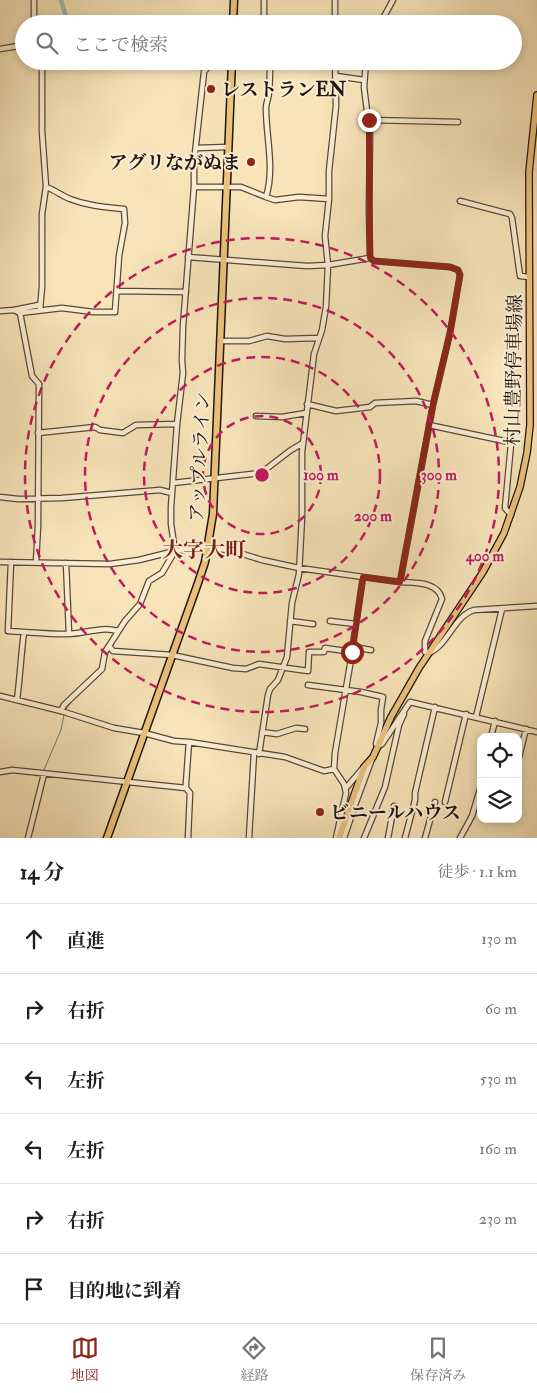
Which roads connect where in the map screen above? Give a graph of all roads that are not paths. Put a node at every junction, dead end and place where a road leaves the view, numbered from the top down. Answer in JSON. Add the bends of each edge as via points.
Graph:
{"nodes":[{"id":1,"x":34,"y":0,"type":"edge"},
{"id":2,"x":234,"y":0,"type":"edge"},
{"id":3,"x":264,"y":0,"type":"edge"},
{"id":4,"x":335,"y":0,"type":"edge"},
{"id":5,"x":393,"y":0,"type":"edge"},
{"id":6,"x":34,"y":15,"type":"edge"},
{"id":7,"x":233,"y":15,"type":"edge"},
{"id":8,"x":264,"y":15,"type":"edge"},
{"id":9,"x":335,"y":15,"type":"edge"},
{"id":10,"x":385,"y":15,"type":"edge"},
{"id":11,"x":15,"y":46,"type":"edge"},
{"id":12,"x":0,"y":49,"type":"edge"},
{"id":13,"x":42,"y":70,"type":"edge"},
{"id":14,"x":205,"y":70,"type":"edge"},
{"id":15,"x":232,"y":70,"type":"edge"},
{"id":16,"x":270,"y":70,"type":"edge"},
{"id":17,"x":336,"y":70,"type":"edge"},
{"id":18,"x":365,"y":70,"type":"edge"},
{"id":19,"x":336,"y":76,"type":"junction"},
{"id":20,"x":364,"y":80,"type":"junction"},
{"id":21,"x":537,"y":96,"type":"edge"},
{"id":22,"x":369,"y":120,"type":"junction"},
{"id":23,"x":458,"y":122,"type":"dead end"},
{"id":24,"x":228,"y":147,"type":"junction"},
{"id":25,"x":196,"y":148,"type":"junction"},
{"id":26,"x":46,"y":187,"type":"junction"},
{"id":27,"x":194,"y":187,"type":"junction"},
{"id":28,"x":226,"y":188,"type":"junction"},
{"id":29,"x":266,"y":197,"type":"junction"},
{"id":30,"x":328,"y":199,"type":"junction"},
{"id":31,"x":460,"y":201,"type":"dead end"},
{"id":32,"x":188,"y":256,"type":"junction"},
{"id":33,"x":224,"y":258,"type":"junction"},
{"id":34,"x":370,"y":258,"type":"junction"},
{"id":35,"x":328,"y":265,"type":"junction"},
{"id":36,"x":529,"y":276,"type":"junction"},
{"id":37,"x":117,"y":290,"type":"junction"},
{"id":38,"x":186,"y":292,"type":"junction"},
{"id":39,"x":39,"y":307,"type":"junction"},
{"id":40,"x":14,"y":310,"type":"junction"},
{"id":41,"x":0,"y":311,"type":"edge"},
{"id":42,"x":20,"y":313,"type":"junction"},
{"id":43,"x":319,"y":338,"type":"junction"},
{"id":44,"x":220,"y":341,"type":"junction"},
{"id":45,"x":307,"y":404,"type":"junction"},
{"id":46,"x":433,"y":404,"type":"junction"},
{"id":47,"x":306,"y":413,"type":"junction"},
{"id":48,"x":256,"y":416,"type":"dead end"},
{"id":49,"x":177,"y":424,"type":"junction"},
{"id":50,"x":429,"y":425,"type":"junction"},
{"id":51,"x":38,"y":433,"type":"junction"},
{"id":52,"x":302,"y":443,"type":"junction"},
{"id":53,"x":214,"y":478,"type":"junction"},
{"id":54,"x":173,"y":483,"type":"junction"},
{"id":55,"x":172,"y":493,"type":"junction"},
{"id":56,"x":0,"y":497,"type":"edge"},
{"id":57,"x":38,"y":499,"type":"junction"},
{"id":58,"x":511,"y":515,"type":"junction"},
{"id":59,"x":208,"y":547,"type":"junction"},
{"id":60,"x":175,"y":551,"type":"junction"},
{"id":61,"x":0,"y":562,"type":"edge"},
{"id":62,"x":11,"y":562,"type":"junction"},
{"id":63,"x":36,"y":562,"type":"junction"},
{"id":64,"x":66,"y":563,"type":"junction"},
{"id":65,"x":299,"y":568,"type":"junction"},
{"id":66,"x":363,"y":577,"type":"junction"},
{"id":67,"x":400,"y":582,"type":"junction"},
{"id":68,"x":537,"y":606,"type":"edge"},
{"id":69,"x":502,"y":609,"type":"junction"},
{"id":70,"x":290,"y":621,"type":"junction"},
{"id":71,"x":330,"y":621,"type":"dead end"},
{"id":72,"x":313,"y":624,"type":"dead end"},
{"id":73,"x":356,"y":624,"type":"junction"},
{"id":74,"x":0,"y":630,"type":"edge"},
{"id":75,"x":8,"y":631,"type":"junction"},
{"id":76,"x":118,"y":631,"type":"junction"},
{"id":77,"x":24,"y":632,"type":"junction"},
{"id":78,"x":69,"y":634,"type":"junction"},
{"id":79,"x":109,"y":646,"type":"junction"},
{"id":80,"x":352,"y":649,"type":"junction"},
{"id":81,"x":371,"y":650,"type":"dead end"},
{"id":82,"x":429,"y":653,"type":"junction"},
{"id":83,"x":172,"y":655,"type":"junction"},
{"id":84,"x":284,"y":668,"type":"junction"},
{"id":85,"x":308,"y":685,"type":"dead end"},
{"id":86,"x":346,"y":690,"type":"junction"},
{"id":87,"x":0,"y":696,"type":"edge"},
{"id":88,"x":16,"y":700,"type":"junction"},
{"id":89,"x":410,"y":702,"type":"junction"},
{"id":90,"x":435,"y":707,"type":"junction"},
{"id":91,"x":61,"y":711,"type":"junction"},
{"id":92,"x":466,"y":714,"type":"junction"},
{"id":93,"x":476,"y":716,"type":"junction"},
{"id":94,"x":495,"y":721,"type":"junction"},
{"id":95,"x":305,"y":729,"type":"dead end"},
{"id":96,"x":526,"y":729,"type":"junction"},
{"id":97,"x":262,"y":732,"type":"junction"},
{"id":98,"x":537,"y":732,"type":"edge"},
{"id":99,"x":144,"y":733,"type":"junction"},
{"id":100,"x":492,"y":733,"type":"edge"},
{"id":101,"x":189,"y":742,"type":"junction"},
{"id":102,"x":522,"y":745,"type":"edge"},
{"id":103,"x":378,"y":746,"type":"junction"},
{"id":104,"x":257,"y":754,"type":"junction"},
{"id":105,"x":373,"y":757,"type":"junction"},
{"id":106,"x":364,"y":768,"type":"junction"},
{"id":107,"x":334,"y":770,"type":"junction"},
{"id":108,"x":0,"y":772,"type":"edge"},
{"id":109,"x":44,"y":774,"type":"junction"},
{"id":110,"x":127,"y":781,"type":"junction"},
{"id":111,"x":186,"y":788,"type":"junction"},
{"id":112,"x":346,"y":788,"type":"junction"},
{"id":113,"x":477,"y":799,"type":"edge"},
{"id":114,"x":435,"y":802,"type":"dead end"},
{"id":115,"x":445,"y":802,"type":"dead end"},
{"id":116,"x":394,"y":806,"type":"dead end"},
{"id":117,"x":28,"y":838,"type":"edge"},
{"id":118,"x":106,"y":838,"type":"edge"},
{"id":119,"x":188,"y":838,"type":"edge"},
{"id":120,"x":250,"y":838,"type":"edge"},
{"id":121,"x":337,"y":838,"type":"edge"},
{"id":122,"x":344,"y":838,"type":"edge"},
{"id":123,"x":364,"y":838,"type":"edge"},
{"id":124,"x":388,"y":838,"type":"edge"},
{"id":125,"x":405,"y":838,"type":"edge"},
{"id":126,"x":425,"y":838,"type":"edge"},
{"id":127,"x":460,"y":838,"type":"edge"}],
"edges":[{"from":1,"to":6,"type":"street"},
{"from":2,"to":7,"type":"highway"},
{"from":3,"to":8,"type":"street"},
{"from":4,"to":9,"type":"street"},
{"from":5,"to":10,"type":"street"},
{"from":11,"to":12,"type":"street"},
{"from":13,"to":26,"type":"street"},
{"from":14,"to":25,"type":"street"},
{"from":15,"to":24,"type":"highway","name":"アップルライン"},
{"from":16,"to":29,"type":"street","via":[[266,105],[271,158]]},
{"from":17,"to":19,"type":"street"},
{"from":18,"to":20,"type":"street"},
{"from":19,"to":20,"type":"street"},
{"from":19,"to":30,"type":"street"},
{"from":20,"to":22,"type":"street"},
{"from":21,"to":36,"type":"main road","name":"村山豊野停車場線","via":[[529,172]]},
{"from":22,"to":23,"type":"street"},
{"from":22,"to":34,"type":"street"},
{"from":24,"to":25,"type":"street"},
{"from":24,"to":28,"type":"highway","name":"アップルライン"},
{"from":25,"to":27,"type":"street"},
{"from":26,"to":37,"type":"street","via":[[79,202],[124,208]]},
{"from":26,"to":39,"type":"street"},
{"from":27,"to":28,"type":"street"},
{"from":27,"to":32,"type":"street"},
{"from":28,"to":29,"type":"street","via":[[241,187]]},
{"from":28,"to":33,"type":"highway","name":"アップルライン"},
{"from":29,"to":30,"type":"street","via":[[276,200],[299,197]]},
{"from":30,"to":35,"type":"street"},
{"from":31,"to":36,"type":"street","via":[[510,214],[520,276]]},
{"from":32,"to":33,"type":"street"},
{"from":32,"to":38,"type":"street"},
{"from":33,"to":35,"type":"street"},
{"from":33,"to":44,"type":"highway","name":"アップルライン"},
{"from":34,"to":35,"type":"street"},
{"from":34,"to":46,"type":"street","via":[[458,270],[460,275],[450,333]]},
{"from":35,"to":43,"type":"street","via":[[326,307]]},
{"from":36,"to":58,"type":"main road","name":"村山豊野停車場線","via":[[530,425],[526,460]]},
{"from":37,"to":38,"type":"street"},
{"from":37,"to":39,"type":"street","via":[[115,312]]},
{"from":38,"to":49,"type":"street","via":[[183,373]]},
{"from":39,"to":40,"type":"street"},
{"from":39,"to":42,"type":"street"},
{"from":40,"to":41,"type":"street"},
{"from":40,"to":42,"type":"street"},
{"from":42,"to":51,"type":"street","via":[[32,376],[39,384]]},
{"from":43,"to":44,"type":"street","via":[[267,336],[249,341]]},
{"from":43,"to":45,"type":"street"},
{"from":44,"to":53,"type":"highway","name":"アップルライン"},
{"from":45,"to":46,"type":"street","via":[[336,411],[370,407],[375,403],[416,401]]},
{"from":45,"to":47,"type":"street"},
{"from":46,"to":50,"type":"street"},
{"from":47,"to":48,"type":"street","via":[[282,417]]},
{"from":47,"to":52,"type":"street"},
{"from":49,"to":51,"type":"street","via":[[136,425],[123,433],[95,427]]},
{"from":49,"to":54,"type":"street"},
{"from":50,"to":58,"type":"street","via":[[511,444],[505,508]]},
{"from":50,"to":67,"type":"street"},
{"from":51,"to":57,"type":"street"},
{"from":52,"to":53,"type":"street","via":[[261,472]]},
{"from":52,"to":65,"type":"street"},
{"from":53,"to":54,"type":"street"},
{"from":53,"to":59,"type":"highway","name":"アップルライン"},
{"from":54,"to":55,"type":"street"},
{"from":55,"to":57,"type":"street","via":[[160,490]]},
{"from":55,"to":60,"type":"street","via":[[171,524]]},
{"from":56,"to":57,"type":"street"},
{"from":57,"to":63,"type":"street"},
{"from":58,"to":82,"type":"main road","name":"村山豊野停車場線","via":[[483,572]]},
{"from":59,"to":60,"type":"street"},
{"from":59,"to":65,"type":"street"},
{"from":59,"to":83,"type":"highway","name":"アップルライン"},
{"from":60,"to":64,"type":"street","via":[[110,564]]},
{"from":60,"to":76,"type":"street","via":[[162,573],[149,581],[140,604]]},
{"from":61,"to":62,"type":"street"},
{"from":62,"to":63,"type":"street"},
{"from":62,"to":75,"type":"street"},
{"from":63,"to":64,"type":"street"},
{"from":64,"to":78,"type":"street"},
{"from":65,"to":66,"type":"street"},
{"from":65,"to":70,"type":"street"},
{"from":66,"to":67,"type":"street"},
{"from":66,"to":73,"type":"street"},
{"from":67,"to":82,"type":"street","via":[[436,588],[441,594],[442,599],[425,641],[424,647]]},
{"from":68,"to":69,"type":"street"},
{"from":69,"to":82,"type":"street","via":[[468,612],[442,643]]},
{"from":69,"to":93,"type":"street"},
{"from":70,"to":72,"type":"street"},
{"from":70,"to":84,"type":"street"},
{"from":71,"to":73,"type":"street"},
{"from":73,"to":80,"type":"street"},
{"from":74,"to":75,"type":"street"},
{"from":75,"to":77,"type":"street"},
{"from":76,"to":78,"type":"street","via":[[96,629]]},
{"from":76,"to":79,"type":"street"},
{"from":77,"to":78,"type":"street"},
{"from":77,"to":88,"type":"street"},
{"from":79,"to":83,"type":"street","via":[[114,651]]},
{"from":79,"to":91,"type":"street","via":[[102,669]]},
{"from":80,"to":81,"type":"street"},
{"from":80,"to":84,"type":"street","via":[[325,648],[324,652],[309,652],[308,671]]},
{"from":80,"to":86,"type":"street"},
{"from":82,"to":103,"type":"main road","name":"村山豊野停車場線"},
{"from":83,"to":84,"type":"street","via":[[233,668],[246,669],[259,664]]},
{"from":83,"to":99,"type":"highway","name":"アップルライン"},
{"from":84,"to":97,"type":"street","via":[[270,689]]},
{"from":85,"to":86,"type":"street"},
{"from":86,"to":103,"type":"street","via":[[383,697]]},
{"from":86,"to":107,"type":"street"},
{"from":87,"to":88,"type":"street"},
{"from":88,"to":91,"type":"street"},
{"from":89,"to":90,"type":"street"},
{"from":89,"to":103,"type":"street"},
{"from":89,"to":123,"type":"street","via":[[399,725],[385,787]]},
{"from":90,"to":92,"type":"street"},
{"from":90,"to":125,"type":"street"},
{"from":91,"to":99,"type":"street","via":[[114,728]]},
{"from":92,"to":93,"type":"street"},
{"from":92,"to":115,"type":"street"},
{"from":93,"to":94,"type":"street"},
{"from":94,"to":96,"type":"street"},
{"from":94,"to":100,"type":"street"},
{"from":95,"to":97,"type":"street","via":[[296,728],[277,734]]},
{"from":96,"to":98,"type":"street"},
{"from":96,"to":102,"type":"street"},
{"from":97,"to":104,"type":"street"},
{"from":99,"to":101,"type":"street"},
{"from":99,"to":110,"type":"highway","name":"アップルライン"},
{"from":101,"to":104,"type":"street"},
{"from":101,"to":111,"type":"street"},
{"from":103,"to":105,"type":"main road","name":"村山豊野停車場線"},
{"from":104,"to":107,"type":"street","via":[[285,758],[324,771]]},
{"from":104,"to":120,"type":"street"},
{"from":105,"to":106,"type":"main road","name":"村山豊野停車場線"},
{"from":105,"to":122,"type":"street"},
{"from":106,"to":112,"type":"street"},
{"from":106,"to":121,"type":"main road","name":"村山豊野停車場線"},
{"from":107,"to":112,"type":"street"},
{"from":108,"to":109,"type":"street","via":[[12,770]]},
{"from":109,"to":110,"type":"street"},
{"from":109,"to":117,"type":"street"},
{"from":110,"to":111,"type":"street"},
{"from":110,"to":118,"type":"highway","name":"アップルライン"},
{"from":111,"to":119,"type":"street","via":[[190,793]]},
{"from":112,"to":121,"type":"street"},
{"from":113,"to":127,"type":"street"},
{"from":114,"to":126,"type":"street"},
{"from":116,"to":124,"type":"street"}]}
